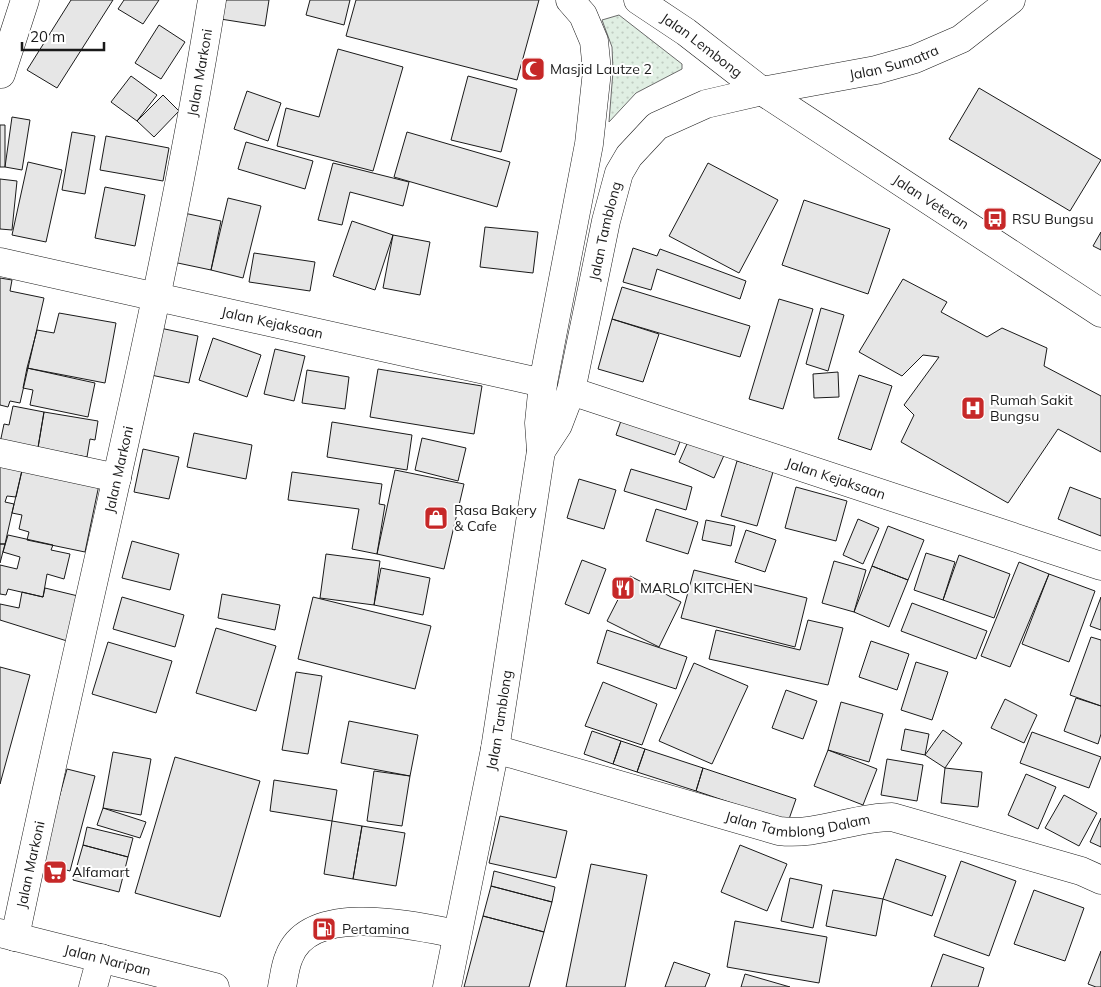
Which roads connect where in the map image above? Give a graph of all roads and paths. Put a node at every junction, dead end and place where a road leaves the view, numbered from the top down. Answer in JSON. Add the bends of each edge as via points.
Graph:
{"nodes":[{"id":1,"x":25,"y":0,"type":"edge"},
{"id":2,"x":212,"y":0,"type":"edge"},
{"id":3,"x":570,"y":0,"type":"edge"},
{"id":4,"x":638,"y":0,"type":"edge"},
{"id":5,"x":1011,"y":0,"type":"edge"},
{"id":6,"x":1,"y":74,"type":"edge"},
{"id":7,"x":762,"y":91,"type":"junction"},
{"id":8,"x":0,"y":262,"type":"edge"},
{"id":9,"x":157,"y":297,"type":"junction"},
{"id":10,"x":1101,"y":313,"type":"edge"},
{"id":11,"x":543,"y":383,"type":"junction"},
{"id":12,"x":571,"y":391,"type":"junction"},
{"id":13,"x":541,"y":451,"type":"junction"},
{"id":14,"x":0,"y":453,"type":"edge"},
{"id":15,"x":117,"y":478,"type":"junction"},
{"id":16,"x":1101,"y":566,"type":"edge"},
{"id":17,"x":495,"y":749,"type":"junction"},
{"id":18,"x":1101,"y":880,"type":"edge"},
{"id":19,"x":457,"y":934,"type":"junction"},
{"id":20,"x":8,"y":935,"type":"edge"},
{"id":21,"x":101,"y":958,"type":"junction"},
{"id":22,"x":93,"y":987,"type":"edge"},
{"id":23,"x":215,"y":987,"type":"edge"},
{"id":24,"x":282,"y":987,"type":"edge"},
{"id":25,"x":447,"y":987,"type":"edge"}],
"edges":[{"from":1,"to":6,"type":"street"},
{"from":2,"to":9,"type":"street","name":"Jalan Markoni"},
{"from":3,"to":11,"type":"street","name":"Jalan Tamblong","via":[[583,15],[594,41],[597,71],[589,144]]},
{"from":4,"to":7,"type":"street","name":"Jalan Lembong","via":[[686,32]]},
{"from":5,"to":7,"type":"street","name":"Jalan Sumatra","via":[[961,39],[915,59],[876,70]]},
{"from":7,"to":10,"type":"street","name":"Jalan Veteran"},
{"from":7,"to":12,"type":"street","name":"Jalan Tamblong","via":[[706,104],[657,126],[629,156],[620,173],[606,221]]},
{"from":8,"to":9,"type":"street","name":"Jalan Kejaksaan"},
{"from":9,"to":11,"type":"street","name":"Jalan Kejaksaan"},
{"from":9,"to":15,"type":"street","name":"Jalan Markoni"},
{"from":11,"to":13,"type":"street","name":"Jalan Tamblong","via":[[539,423]]},
{"from":12,"to":13,"type":"street","name":"Jalan Tamblong","via":[[558,425]]},
{"from":12,"to":16,"type":"street","name":"Jalan Kejaksaan"},
{"from":13,"to":17,"type":"street","name":"Jalan Tamblong"},
{"from":14,"to":15,"type":"street"},
{"from":15,"to":20,"type":"street","name":"Jalan Markoni"},
{"from":17,"to":18,"type":"street","name":"Jalan Tamblong Dalam","via":[[779,831],[794,833],[892,817],[1081,871]]},
{"from":17,"to":19,"type":"street","name":"Jalan Tamblong"},
{"from":19,"to":24,"type":"street","via":[[389,921],[349,922],[316,930],[299,942],[289,956]]},
{"from":19,"to":25,"type":"street","name":"Jalan Tamblong"},
{"from":20,"to":21,"type":"street","name":"Jalan Naripan"},
{"from":21,"to":22,"type":"street"},
{"from":21,"to":23,"type":"street","name":"Jalan Naripan"}]}
